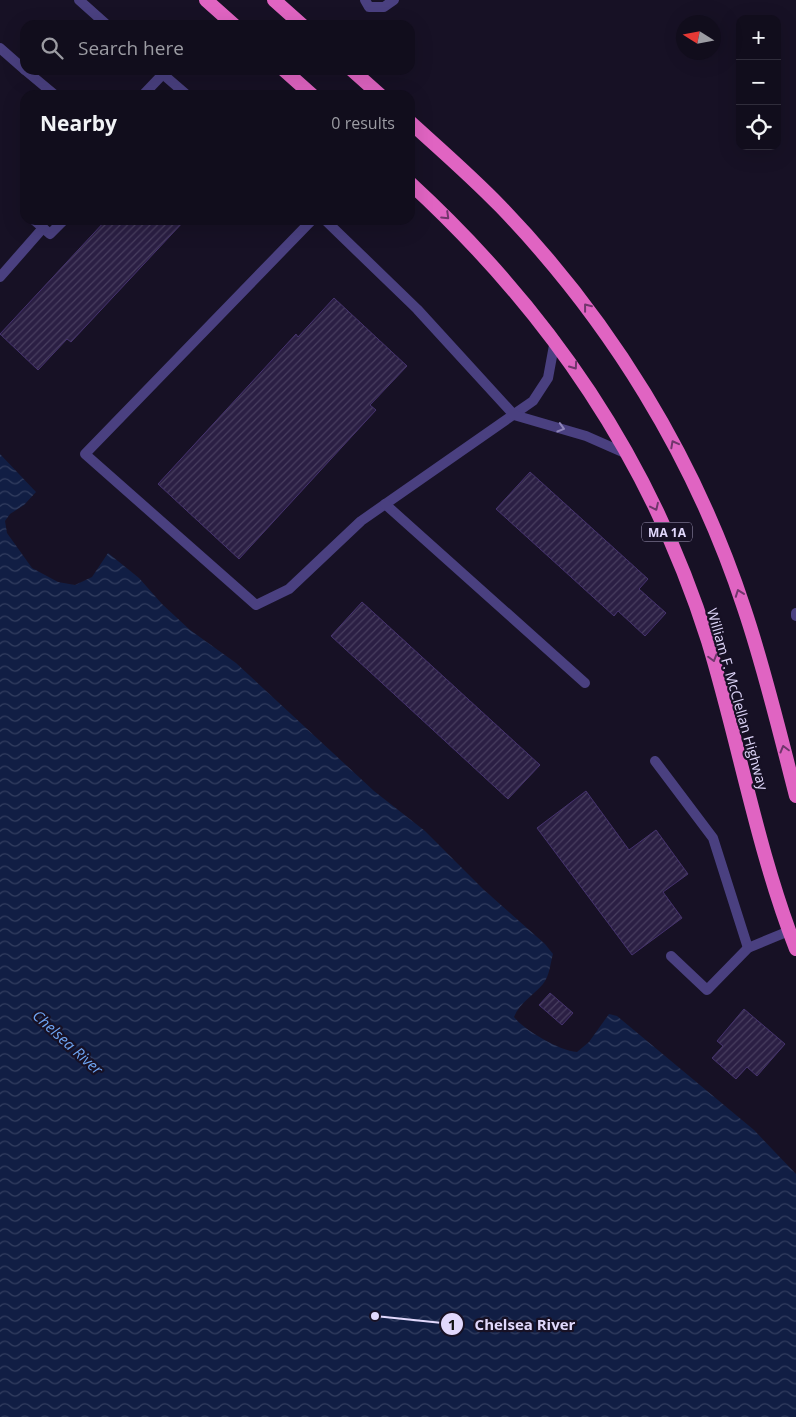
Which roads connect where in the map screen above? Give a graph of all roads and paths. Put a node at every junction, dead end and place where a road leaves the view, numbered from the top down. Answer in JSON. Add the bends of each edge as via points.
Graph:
{"nodes":[{"id":1,"x":79,"y":0,"type":"edge"},
{"id":2,"x":206,"y":0,"type":"edge"},
{"id":3,"x":274,"y":0,"type":"edge"},
{"id":4,"x":365,"y":0,"type":"edge"},
{"id":5,"x":394,"y":0,"type":"edge"},
{"id":6,"x":101,"y":20,"type":"edge"},
{"id":7,"x":228,"y":20,"type":"edge"},
{"id":8,"x":296,"y":20,"type":"edge"},
{"id":9,"x":0,"y":48,"type":"edge"},
{"id":10,"x":20,"y":66,"type":"edge"},
{"id":11,"x":31,"y":75,"type":"edge"},
{"id":12,"x":159,"y":75,"type":"edge"},
{"id":13,"x":164,"y":75,"type":"edge"},
{"id":14,"x":290,"y":75,"type":"edge"},
{"id":15,"x":358,"y":75,"type":"edge"},
{"id":16,"x":49,"y":90,"type":"edge"},
{"id":17,"x":147,"y":90,"type":"edge"},
{"id":18,"x":181,"y":90,"type":"edge"},
{"id":19,"x":306,"y":90,"type":"edge"},
{"id":20,"x":374,"y":90,"type":"edge"},
{"id":21,"x":415,"y":127,"type":"edge"},
{"id":22,"x":415,"y":188,"type":"edge"},
{"id":23,"x":39,"y":225,"type":"edge"},
{"id":24,"x":56,"y":225,"type":"edge"},
{"id":25,"x":307,"y":225,"type":"edge"},
{"id":26,"x":330,"y":225,"type":"edge"},
{"id":27,"x":46,"y":231,"type":"junction"},
{"id":28,"x":0,"y":277,"type":"edge"},
{"id":29,"x":555,"y":340,"type":"junction"},
{"id":30,"x":514,"y":415,"type":"junction"},
{"id":31,"x":629,"y":456,"type":"junction"},
{"id":32,"x":385,"y":504,"type":"junction"},
{"id":33,"x":796,"y":613,"type":"edge"},
{"id":34,"x":796,"y":616,"type":"edge"},
{"id":35,"x":585,"y":683,"type":"dead end"},
{"id":36,"x":654,"y":761,"type":"dead end"},
{"id":37,"x":796,"y":796,"type":"edge"},
{"id":38,"x":789,"y":931,"type":"junction"},
{"id":39,"x":748,"y":948,"type":"junction"},
{"id":40,"x":796,"y":949,"type":"edge"},
{"id":41,"x":671,"y":956,"type":"dead end"}],
"edges":[{"from":1,"to":6,"type":"lane"},
{"from":2,"to":7,"type":"highway"},
{"from":3,"to":8,"type":"highway"},
{"from":4,"to":5,"type":"lane","via":[[370,7],[384,7]]},
{"from":9,"to":10,"type":"lane"},
{"from":11,"to":16,"type":"lane"},
{"from":12,"to":17,"type":"lane"},
{"from":13,"to":18,"type":"lane"},
{"from":14,"to":19,"type":"highway"},
{"from":15,"to":20,"type":"highway"},
{"from":37,"to":21,"type":"highway","number":"MA 1A","one_way":true,"via":[[744,608],[705,508],[663,424],[610,339],[552,264],[493,199]]},
{"from":22,"to":29,"type":"highway","name":"William F. McClellan Highway","number":"MA 1A","one_way":true,"via":[[490,262]]},
{"from":23,"to":27,"type":"lane"},
{"from":24,"to":27,"type":"lane"},
{"from":25,"to":32,"type":"lane","via":[[85,454],[256,605],[289,589],[340,539]]},
{"from":26,"to":30,"type":"lane","via":[[417,309]]},
{"from":27,"to":28,"type":"lane"},
{"from":29,"to":30,"type":"lane","via":[[552,363],[542,389],[533,401]]},
{"from":29,"to":31,"type":"highway","name":"William F. McClellan Highway","number":"MA 1A","one_way":true},
{"from":30,"to":31,"type":"lane","one_way":true,"via":[[586,436]]},
{"from":30,"to":32,"type":"lane"},
{"from":31,"to":38,"type":"highway","name":"William F. McClellan Highway","number":"MA 1A","one_way":true,"via":[[673,546],[701,621],[758,834]]},
{"from":32,"to":35,"type":"lane"},
{"from":33,"to":34,"type":"lane"},
{"from":36,"to":39,"type":"lane","via":[[713,838]]},
{"from":38,"to":39,"type":"lane"},
{"from":38,"to":40,"type":"highway","name":"William F. McClellan Highway","number":"MA 1A"},
{"from":39,"to":41,"type":"lane","via":[[707,990]]}]}
